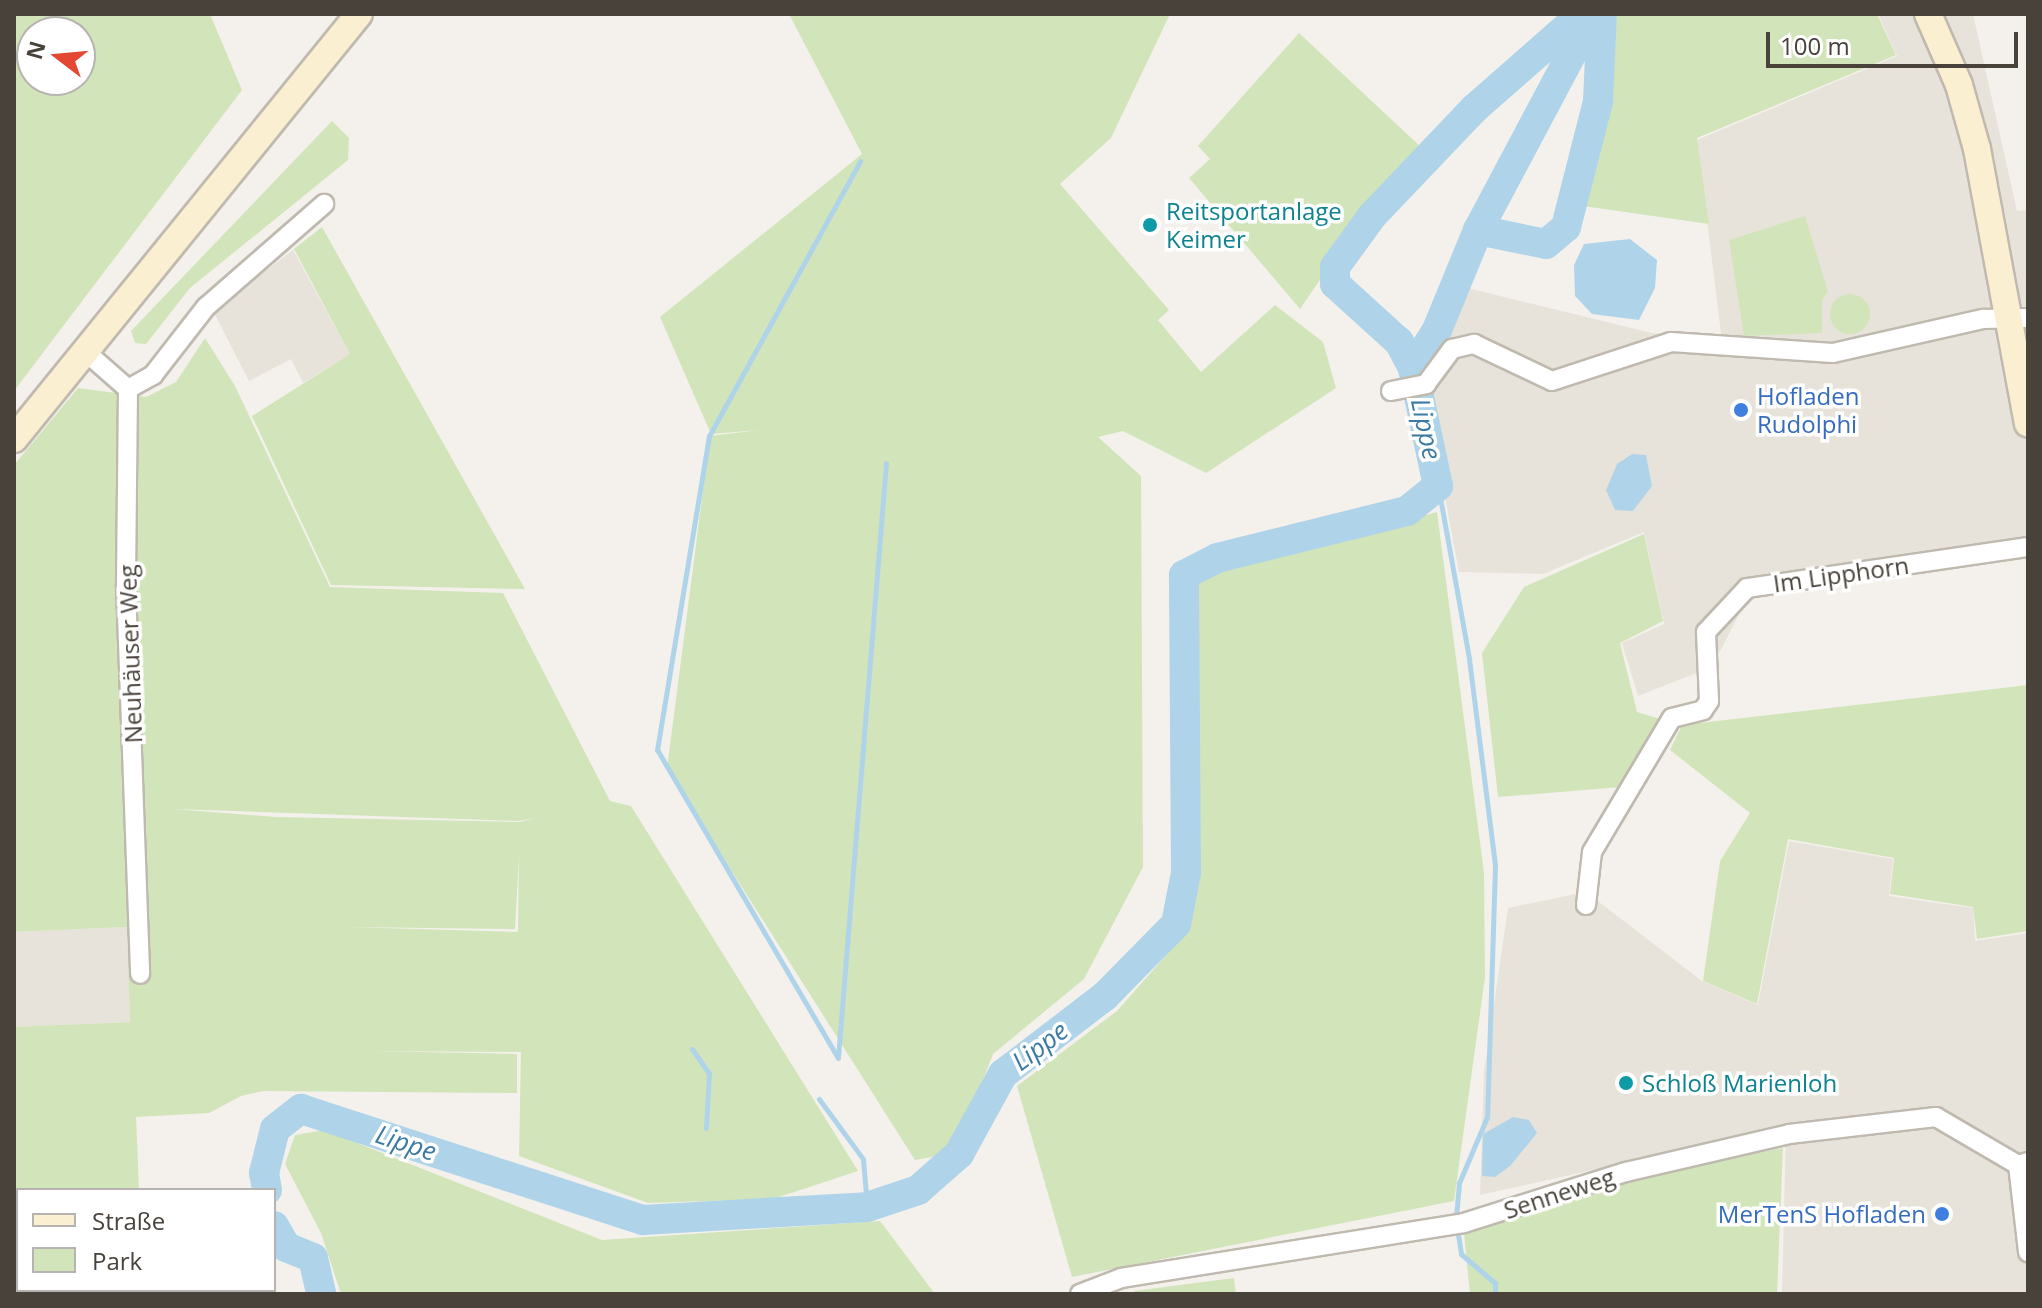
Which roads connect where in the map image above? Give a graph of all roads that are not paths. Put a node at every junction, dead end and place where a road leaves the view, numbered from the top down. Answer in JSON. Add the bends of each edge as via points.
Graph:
{"nodes":[{"id":1,"x":359,"y":14,"type":"edge"},
{"id":2,"x":1928,"y":14,"type":"edge"},
{"id":3,"x":324,"y":204,"type":"dead end"},
{"id":4,"x":2019,"y":317,"type":"edge"},
{"id":5,"x":87,"y":353,"type":"junction"},
{"id":6,"x":128,"y":389,"type":"junction"},
{"id":7,"x":1396,"y":391,"type":"dead end"},
{"id":8,"x":2028,"y":423,"type":"edge"},
{"id":9,"x":14,"y":439,"type":"edge"},
{"id":10,"x":2028,"y":547,"type":"edge"},
{"id":11,"x":1586,"y":905,"type":"dead end"},
{"id":12,"x":140,"y":974,"type":"dead end"},
{"id":13,"x":2023,"y":1164,"type":"edge"},
{"id":14,"x":2028,"y":1252,"type":"edge"},
{"id":15,"x":1080,"y":1294,"type":"edge"}],
"edges":[{"from":1,"to":5,"type":"main road"},
{"from":2,"to":4,"type":"main road","via":[[1959,85]]},
{"from":3,"to":6,"type":"street","via":[[206,307],[153,375]]},
{"from":4,"to":7,"type":"street","via":[[1833,353],[1671,342],[1552,381],[1474,344],[1452,349],[1426,384]]},
{"from":4,"to":8,"type":"main road"},
{"from":5,"to":6,"type":"street"},
{"from":5,"to":9,"type":"main road"},
{"from":6,"to":12,"type":"street","name":"Neuhäuser Weg","via":[[126,588]]},
{"from":10,"to":11,"type":"street","name":"Im Lipphorn","via":[[1747,588],[1706,632],[1709,701],[1703,710],[1672,718],[1592,852]]},
{"from":13,"to":14,"type":"street"},
{"from":13,"to":15,"type":"street","name":"Senneweg","via":[[1936,1117],[1789,1134],[1626,1172],[1456,1225],[1121,1278]]}]}
